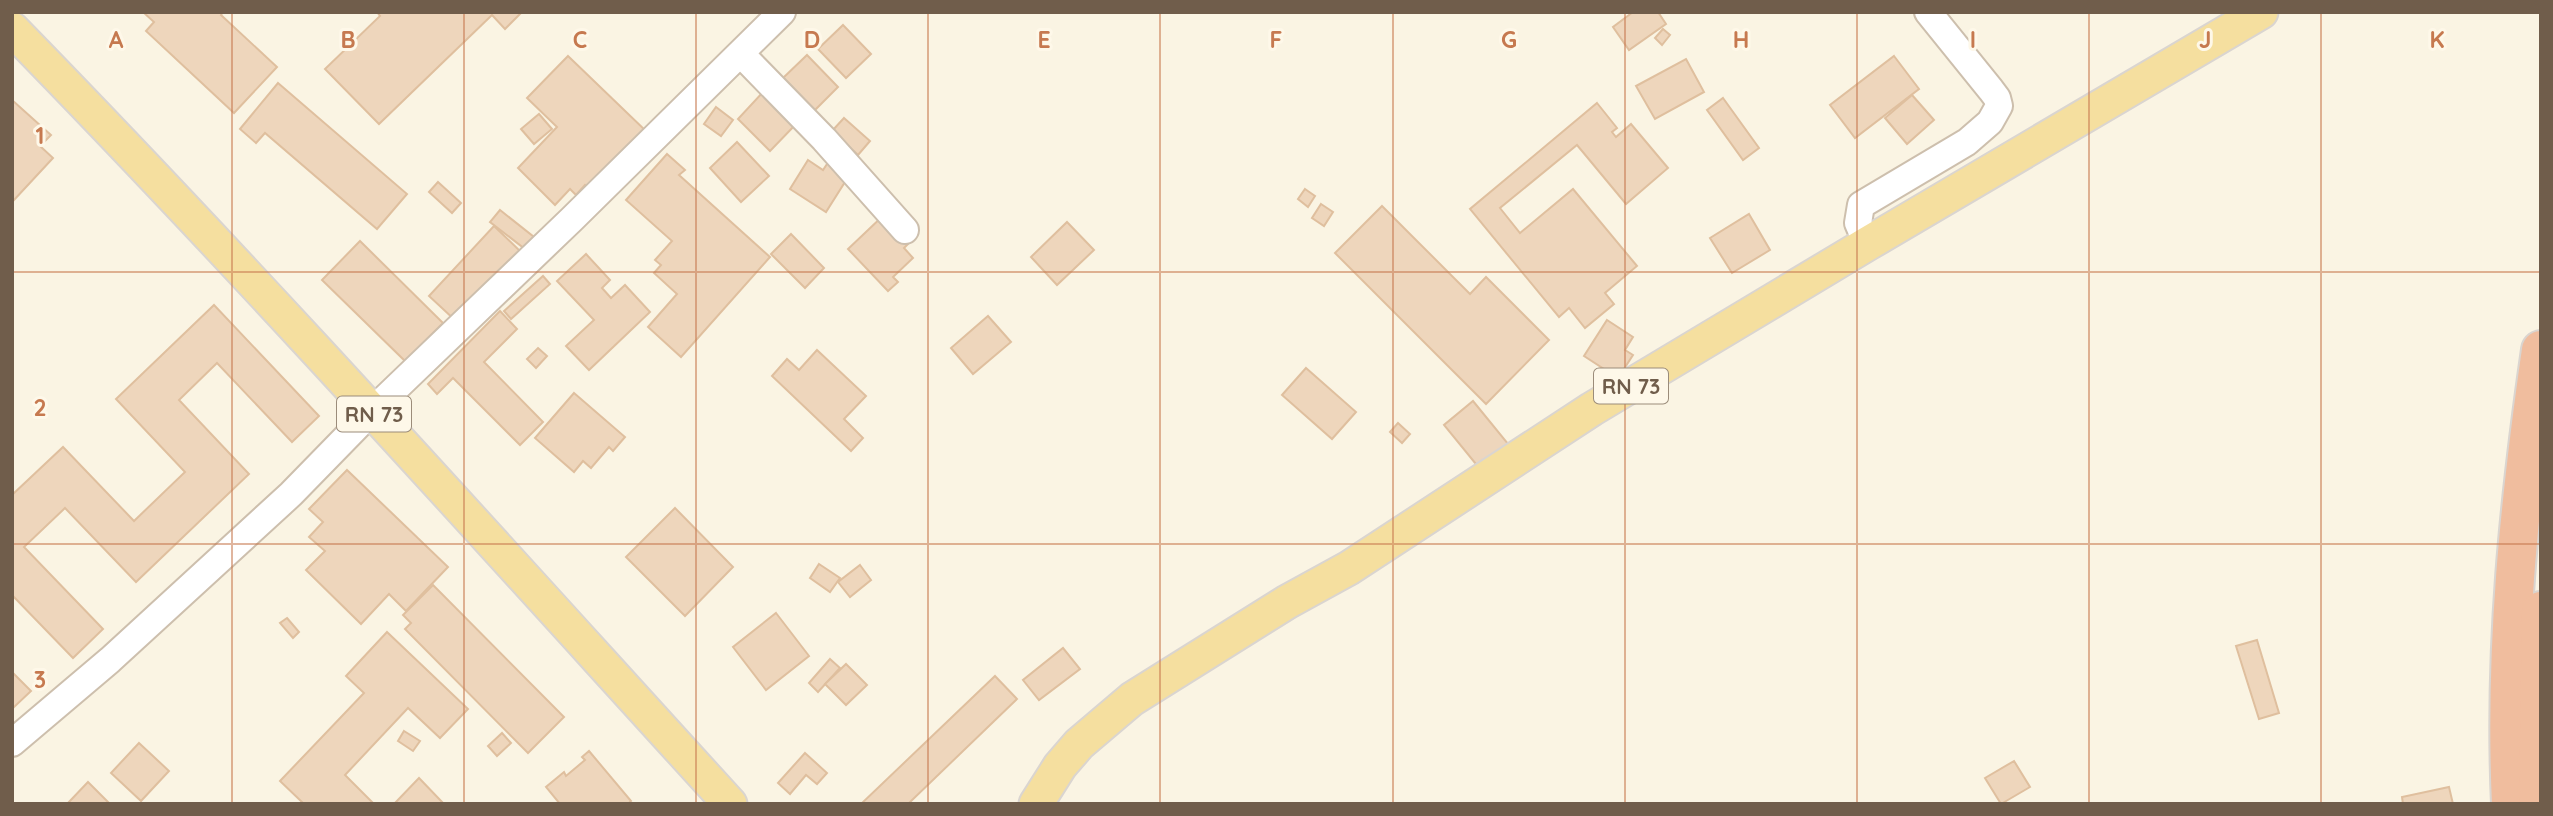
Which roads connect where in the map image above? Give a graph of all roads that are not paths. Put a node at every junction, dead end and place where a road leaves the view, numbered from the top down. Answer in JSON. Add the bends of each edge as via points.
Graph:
{"nodes":[{"id":1,"x":782,"y":12,"type":"edge"},
{"id":2,"x":1928,"y":12,"type":"edge"},
{"id":3,"x":2261,"y":12,"type":"edge"},
{"id":4,"x":12,"y":29,"type":"edge"},
{"id":5,"x":741,"y":54,"type":"junction"},
{"id":6,"x":905,"y":230,"type":"dead end"},
{"id":7,"x":1867,"y":244,"type":"junction"},
{"id":8,"x":2541,"y":350,"type":"edge"},
{"id":9,"x":372,"y":411,"type":"junction"},
{"id":10,"x":2541,"y":611,"type":"edge"},
{"id":11,"x":12,"y":743,"type":"edge"},
{"id":12,"x":730,"y":804,"type":"edge"},
{"id":13,"x":1036,"y":804,"type":"edge"},
{"id":14,"x":2511,"y":804,"type":"edge"},
{"id":15,"x":2538,"y":804,"type":"edge"}],
"edges":[{"from":1,"to":5,"type":"street"},
{"from":2,"to":7,"type":"street","via":[[1999,106],[1990,122],[1967,142],[1861,205],[1858,223]]},
{"from":3,"to":7,"type":"main road","number":"RN 73"},
{"from":4,"to":9,"type":"main road","number":"RN 73"},
{"from":5,"to":6,"type":"street"},
{"from":5,"to":9,"type":"street"},
{"from":7,"to":13,"type":"main road","number":"RN 73","via":[[1592,409],[1361,561],[1132,699],[1079,744]]},
{"from":8,"to":14,"type":"highway","via":[[2511,613]]},
{"from":9,"to":11,"type":"street","via":[[291,494]]},
{"from":9,"to":12,"type":"main road","number":"RN 73"},
{"from":10,"to":15,"type":"highway"}]}
